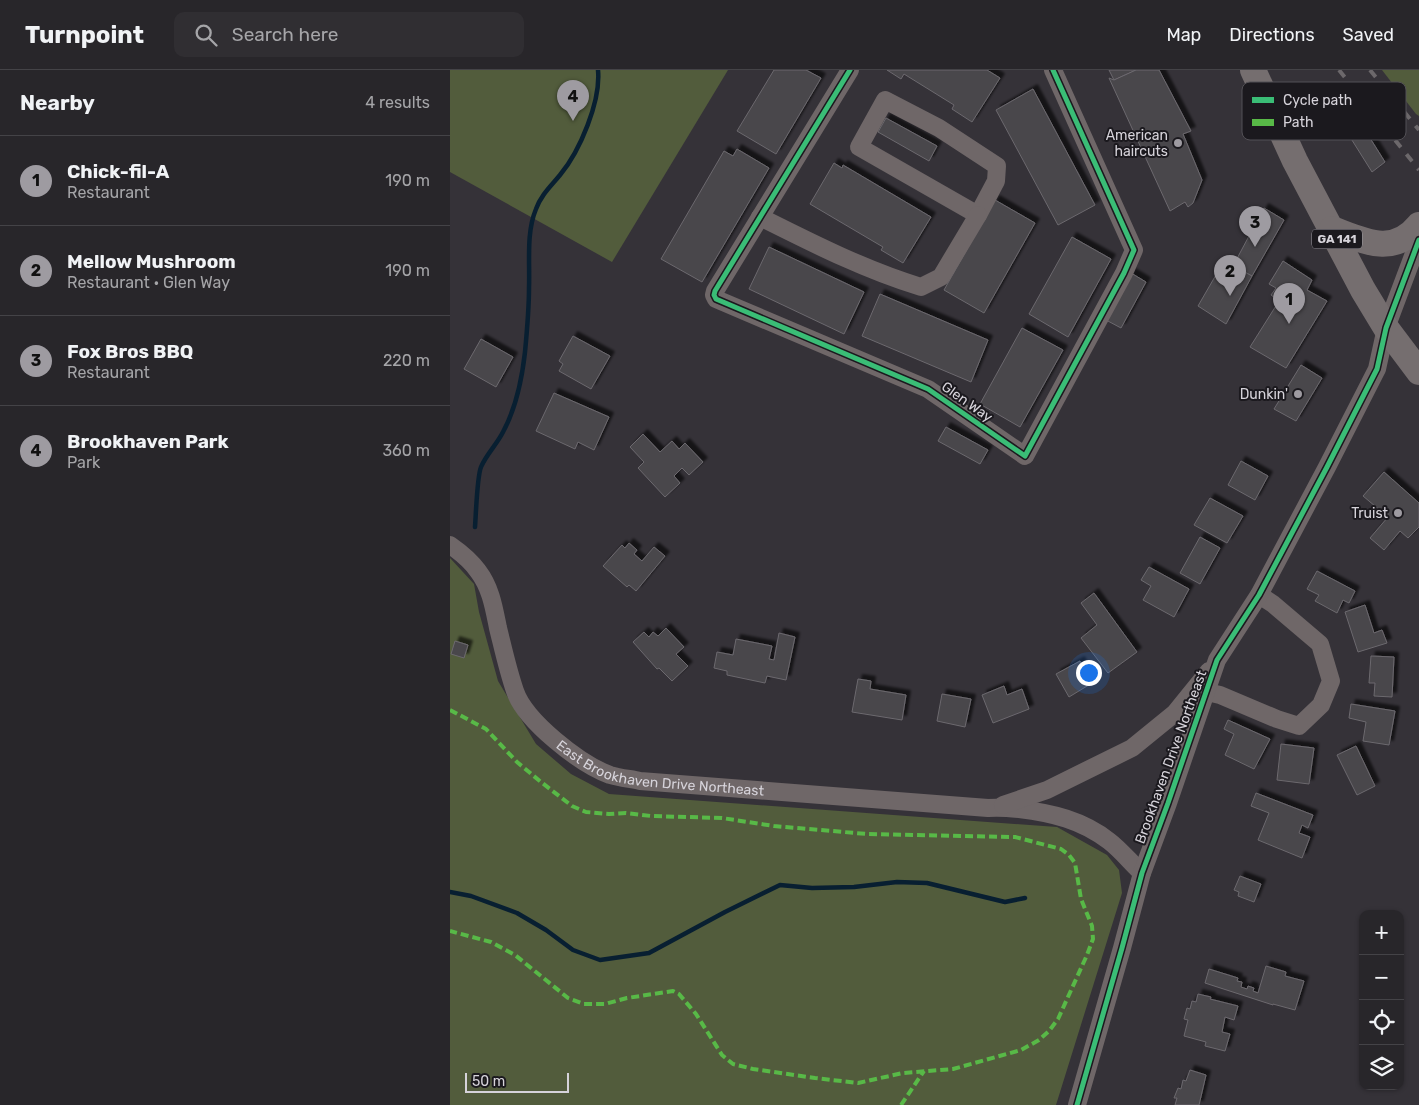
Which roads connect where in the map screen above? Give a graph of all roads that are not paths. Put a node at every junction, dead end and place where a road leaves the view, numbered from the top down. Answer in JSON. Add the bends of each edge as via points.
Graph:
{"nodes":[{"id":1,"x":850,"y":70,"type":"edge"},
{"id":2,"x":1053,"y":70,"type":"edge"},
{"id":3,"x":1253,"y":70,"type":"edge"},
{"id":4,"x":1259,"y":82,"type":"edge"},
{"id":5,"x":1285,"y":140,"type":"edge"},
{"id":6,"x":978,"y":215,"type":"junction"},
{"id":7,"x":760,"y":217,"type":"junction"},
{"id":8,"x":1419,"y":224,"type":"edge"},
{"id":9,"x":1332,"y":230,"type":"junction"},
{"id":10,"x":1419,"y":240,"type":"edge"},
{"id":11,"x":1386,"y":328,"type":"junction"},
{"id":12,"x":1419,"y":372,"type":"edge"},
{"id":13,"x":450,"y":545,"type":"edge"},
{"id":14,"x":1258,"y":596,"type":"junction"},
{"id":15,"x":1218,"y":660,"type":"junction"},
{"id":16,"x":1207,"y":692,"type":"junction"},
{"id":17,"x":998,"y":807,"type":"junction"},
{"id":18,"x":1142,"y":873,"type":"junction"},
{"id":19,"x":1077,"y":1105,"type":"edge"}],
"edges":[{"from":1,"to":7,"type":"street","name":"Glen Way"},
{"from":2,"to":7,"type":"street","name":"Glen Way","via":[[1134,250],[1025,456],[928,389],[716,299],[715,291]]},
{"from":3,"to":4,"type":"highway","number":"GA 141"},
{"from":5,"to":9,"type":"highway","number":"GA 141"},
{"from":6,"to":6,"type":"street","via":[[996,181],[997,166],[939,128],[885,100],[858,147]]},
{"from":6,"to":7,"type":"street","via":[[941,277],[921,287],[890,278]]},
{"from":8,"to":9,"type":"highway","via":[[1401,240],[1387,244],[1374,244]]},
{"from":9,"to":11,"type":"highway","number":"GA 141"},
{"from":10,"to":11,"type":"street","name":"Brookhaven Drive Northeast"},
{"from":11,"to":12,"type":"highway","number":"GA 141"},
{"from":11,"to":14,"type":"street","name":"Brookhaven Drive Northeast","via":[[1377,368]]},
{"from":13,"to":17,"type":"street","name":"East Brookhaven Drive Northeast","via":[[479,571],[494,601],[515,693],[533,720],[583,761],[610,775],[640,782]]},
{"from":14,"to":15,"type":"street","name":"Brookhaven Drive Northeast"},
{"from":14,"to":16,"type":"street","via":[[1273,604],[1320,644],[1331,681],[1321,705],[1299,726]]},
{"from":15,"to":16,"type":"street","name":"Brookhaven Drive Northeast"},
{"from":15,"to":17,"type":"street","name":"East Brookhaven Drive Northeast","via":[[1175,713],[1132,748],[1047,790]]},
{"from":16,"to":18,"type":"street","name":"Brookhaven Drive Northeast"},
{"from":17,"to":18,"type":"street","name":"East Brookhaven Drive Northeast","via":[[1042,812],[1082,824],[1110,841]]},
{"from":18,"to":19,"type":"street","name":"Brookhaven Drive Northeast"}]}
